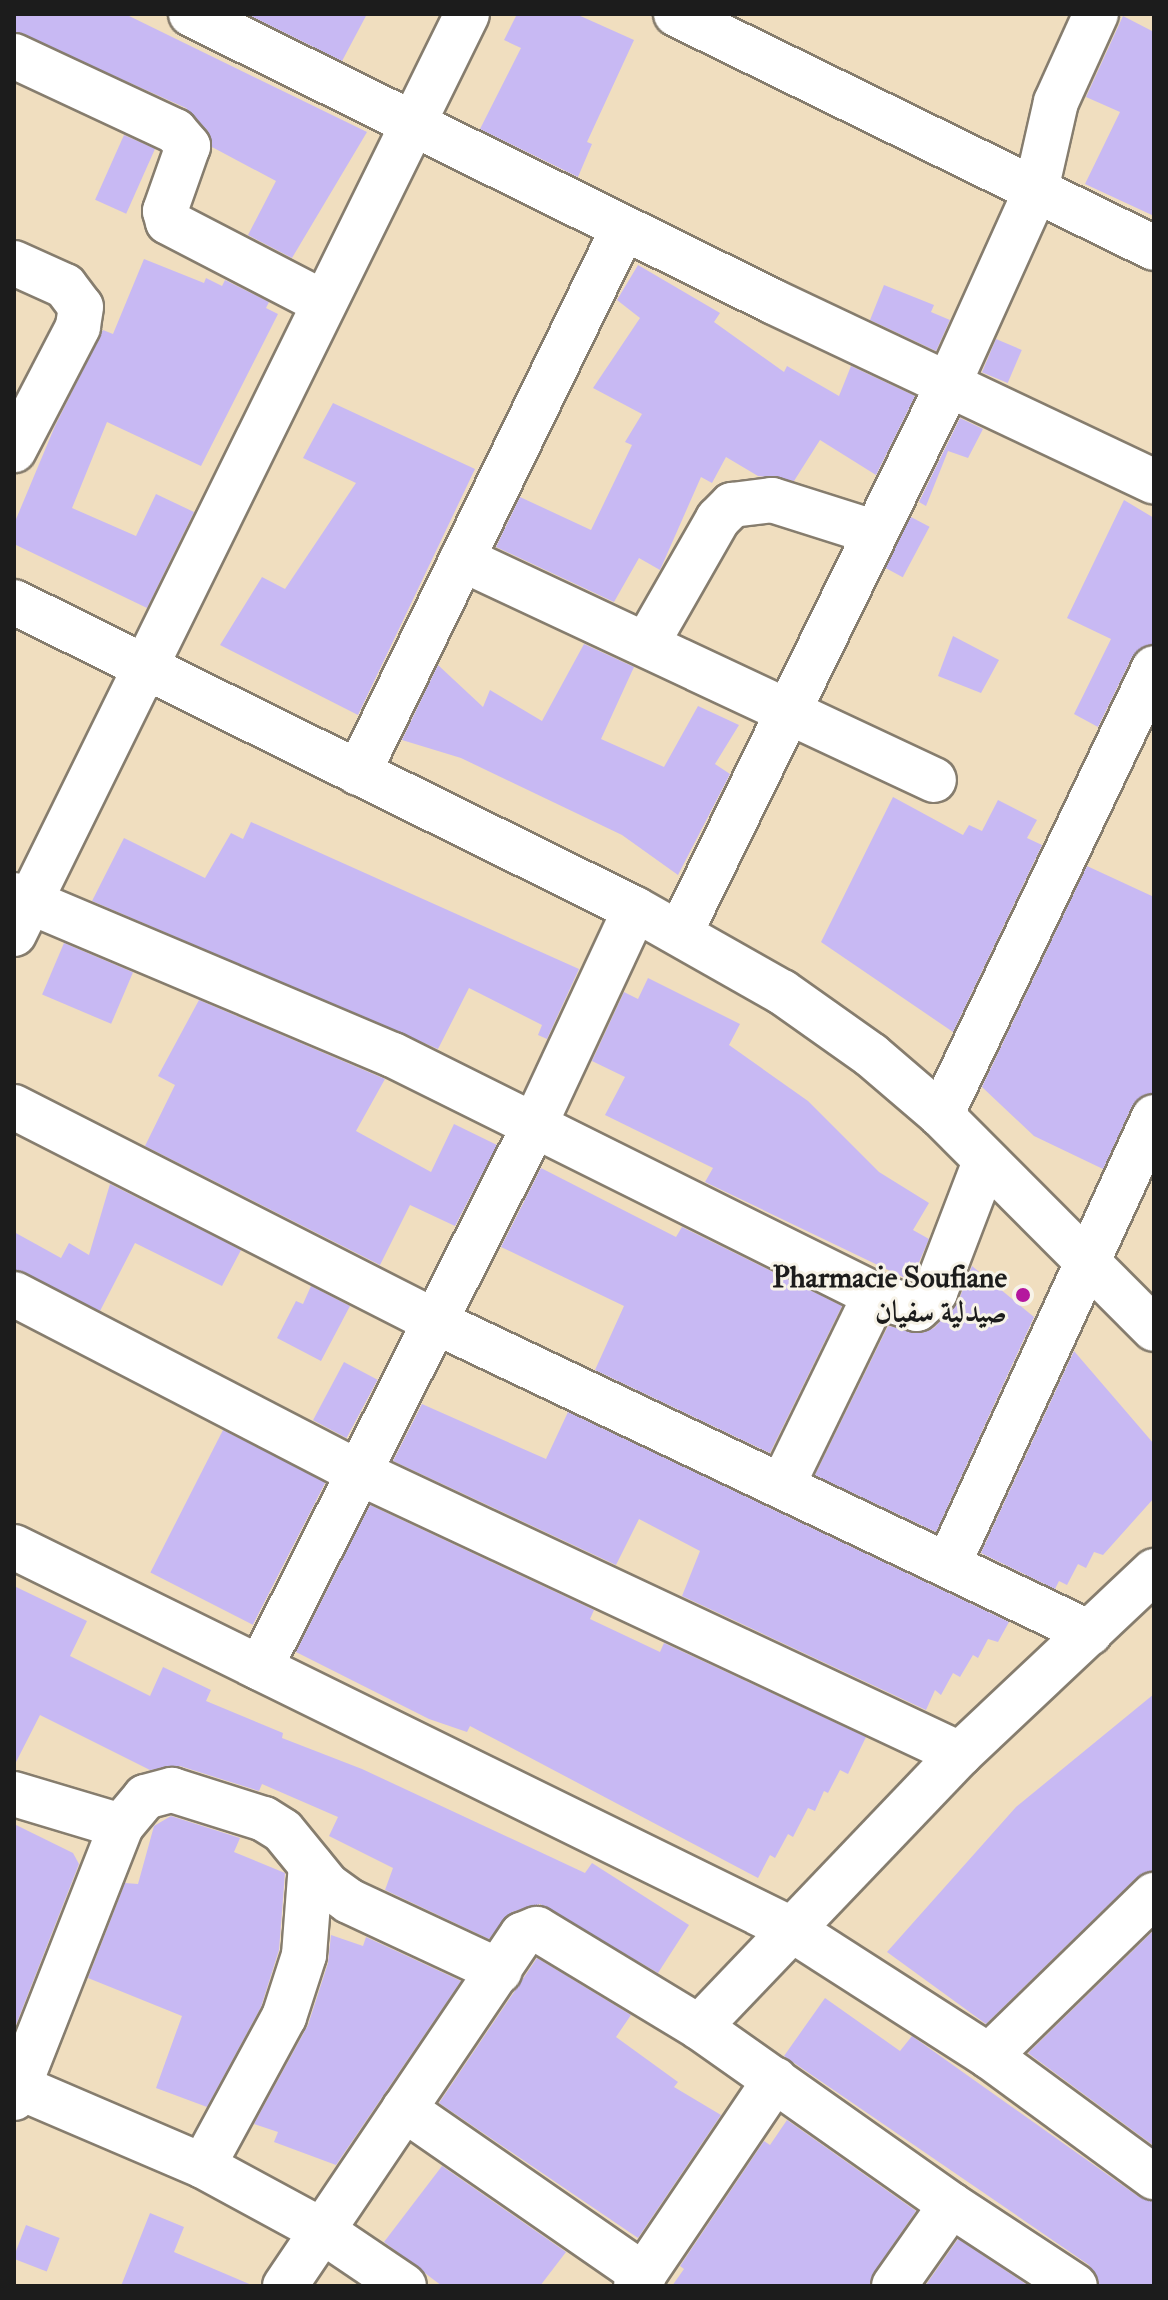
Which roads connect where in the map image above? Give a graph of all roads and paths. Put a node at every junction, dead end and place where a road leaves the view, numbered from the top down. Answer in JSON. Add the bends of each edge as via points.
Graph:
{"nodes":[{"id":1,"x":191,"y":14,"type":"edge"},
{"id":2,"x":467,"y":14,"type":"edge"},
{"id":3,"x":676,"y":14,"type":"edge"},
{"id":4,"x":1096,"y":14,"type":"edge"},
{"id":5,"x":14,"y":56,"type":"edge"},
{"id":6,"x":413,"y":123,"type":"junction"},
{"id":7,"x":1036,"y":190,"type":"junction"},
{"id":8,"x":623,"y":229,"type":"junction"},
{"id":9,"x":1154,"y":248,"type":"edge"},
{"id":10,"x":14,"y":263,"type":"edge"},
{"id":11,"x":324,"y":303,"type":"junction"},
{"id":12,"x":949,"y":383,"type":"junction"},
{"id":13,"x":14,"y":450,"type":"edge"},
{"id":14,"x":1154,"y":482,"type":"edge"},
{"id":15,"x":873,"y":532,"type":"junction"},
{"id":16,"x":462,"y":559,"type":"junction"},
{"id":17,"x":14,"y":602,"type":"edge"},
{"id":18,"x":647,"y":643,"type":"junction"},
{"id":19,"x":145,"y":667,"type":"junction"},
{"id":20,"x":1154,"y":668,"type":"edge"},
{"id":21,"x":787,"y":708,"type":"junction"},
{"id":22,"x":358,"y":773,"type":"junction"},
{"id":23,"x":934,"y":780,"type":"dead end"},
{"id":24,"x":635,"y":909,"type":"junction"},
{"id":25,"x":19,"y":911,"type":"edge"},
{"id":26,"x":680,"y":933,"type":"junction"},
{"id":27,"x":14,"y":1107,"type":"edge"},
{"id":28,"x":941,"y":1115,"type":"junction"},
{"id":29,"x":1154,"y":1117,"type":"edge"},
{"id":30,"x":534,"y":1126,"type":"junction"},
{"id":31,"x":985,"y":1162,"type":"junction"},
{"id":32,"x":1138,"y":1190,"type":"edge"},
{"id":33,"x":1087,"y":1260,"type":"junction"},
{"id":34,"x":14,"y":1294,"type":"edge"},
{"id":35,"x":875,"y":1295,"type":"junction"},
{"id":36,"x":436,"y":1322,"type":"junction"},
{"id":37,"x":1154,"y":1329,"type":"edge"},
{"id":38,"x":356,"y":1471,"type":"junction"},
{"id":39,"x":782,"y":1486,"type":"junction"},
{"id":40,"x":14,"y":1547,"type":"edge"},
{"id":41,"x":948,"y":1565,"type":"junction"},
{"id":42,"x":1154,"y":1571,"type":"edge"},
{"id":43,"x":1090,"y":1633,"type":"junction"},
{"id":44,"x":260,"y":1668,"type":"junction"},
{"id":45,"x":960,"y":1754,"type":"junction"},
{"id":46,"x":14,"y":1794,"type":"edge"},
{"id":47,"x":121,"y":1826,"type":"junction"},
{"id":48,"x":311,"y":1865,"type":"junction"},
{"id":49,"x":1154,"y":1895,"type":"edge"},
{"id":50,"x":791,"y":1929,"type":"junction"},
{"id":51,"x":499,"y":1971,"type":"junction"},
{"id":52,"x":699,"y":2027,"type":"junction"},
{"id":53,"x":989,"y":2056,"type":"junction"},
{"id":54,"x":775,"y":2080,"type":"junction"},
{"id":55,"x":16,"y":2090,"type":"edge"},
{"id":56,"x":404,"y":2109,"type":"junction"},
{"id":57,"x":203,"y":2166,"type":"junction"},
{"id":58,"x":1154,"y":2177,"type":"edge"},
{"id":59,"x":951,"y":2205,"type":"junction"},
{"id":60,"x":321,"y":2230,"type":"junction"},
{"id":61,"x":640,"y":2280,"type":"edge"},
{"id":62,"x":285,"y":2286,"type":"edge"},
{"id":63,"x":404,"y":2286,"type":"edge"},
{"id":64,"x":894,"y":2286,"type":"edge"},
{"id":65,"x":1075,"y":2286,"type":"edge"}],
"edges":[{"from":1,"to":6,"type":"street"},
{"from":2,"to":6,"type":"street"},
{"from":3,"to":7,"type":"street"},
{"from":4,"to":7,"type":"street","via":[[1056,102]]},
{"from":5,"to":11,"type":"street","via":[[175,131],[188,146],[165,211],[168,222]]},
{"from":6,"to":8,"type":"street"},
{"from":6,"to":11,"type":"street"},
{"from":7,"to":9,"type":"street"},
{"from":7,"to":12,"type":"street"},
{"from":8,"to":12,"type":"street"},
{"from":8,"to":16,"type":"street"},
{"from":10,"to":13,"type":"street","via":[[65,286],[81,307],[78,327]]},
{"from":11,"to":19,"type":"street"},
{"from":12,"to":14,"type":"street"},
{"from":12,"to":15,"type":"street"},
{"from":15,"to":18,"type":"street","via":[[772,500],[732,505],[718,519]]},
{"from":15,"to":21,"type":"street"},
{"from":16,"to":18,"type":"street"},
{"from":16,"to":22,"type":"street"},
{"from":17,"to":19,"type":"street"},
{"from":18,"to":21,"type":"street"},
{"from":19,"to":22,"type":"street"},
{"from":19,"to":25,"type":"street"},
{"from":20,"to":28,"type":"street"},
{"from":21,"to":23,"type":"street"},
{"from":21,"to":26,"type":"street"},
{"from":22,"to":24,"type":"street"},
{"from":24,"to":26,"type":"street"},
{"from":24,"to":30,"type":"street"},
{"from":25,"to":30,"type":"street","via":[[281,1004]]},
{"from":26,"to":28,"type":"street","via":[[782,992],[871,1055]]},
{"from":27,"to":36,"type":"street"},
{"from":28,"to":31,"type":"street"},
{"from":29,"to":32,"type":"street"},
{"from":30,"to":35,"type":"street"},
{"from":30,"to":36,"type":"street"},
{"from":31,"to":33,"type":"street"},
{"from":31,"to":35,"type":"street","via":[[927,1304],[917,1309]]},
{"from":32,"to":33,"type":"street"},
{"from":33,"to":37,"type":"street"},
{"from":33,"to":41,"type":"street"},
{"from":34,"to":38,"type":"street"},
{"from":35,"to":39,"type":"street"},
{"from":36,"to":38,"type":"street"},
{"from":36,"to":39,"type":"street"},
{"from":38,"to":44,"type":"street"},
{"from":38,"to":45,"type":"street"},
{"from":39,"to":41,"type":"street"},
{"from":40,"to":44,"type":"street"},
{"from":41,"to":43,"type":"street"},
{"from":42,"to":43,"type":"street"},
{"from":43,"to":45,"type":"street"},
{"from":44,"to":50,"type":"street"},
{"from":45,"to":50,"type":"street"},
{"from":46,"to":47,"type":"street"},
{"from":47,"to":48,"type":"street","via":[[145,1797],[172,1790],[264,1819],[283,1831]]},
{"from":47,"to":55,"type":"street"},
{"from":48,"to":51,"type":"street","via":[[349,1901]]},
{"from":48,"to":57,"type":"street","via":[[304,1955],[284,2017]]},
{"from":49,"to":53,"type":"street"},
{"from":50,"to":52,"type":"street"},
{"from":50,"to":53,"type":"street"},
{"from":51,"to":52,"type":"street","via":[[522,1935],[537,1929]]},
{"from":51,"to":56,"type":"street"},
{"from":52,"to":54,"type":"street"},
{"from":53,"to":58,"type":"street"},
{"from":54,"to":59,"type":"street"},
{"from":54,"to":61,"type":"street"},
{"from":55,"to":57,"type":"street"},
{"from":56,"to":60,"type":"street"},
{"from":56,"to":61,"type":"street"},
{"from":57,"to":60,"type":"street"},
{"from":59,"to":64,"type":"street"},
{"from":59,"to":65,"type":"street"},
{"from":60,"to":62,"type":"street"},
{"from":60,"to":63,"type":"street"}]}
